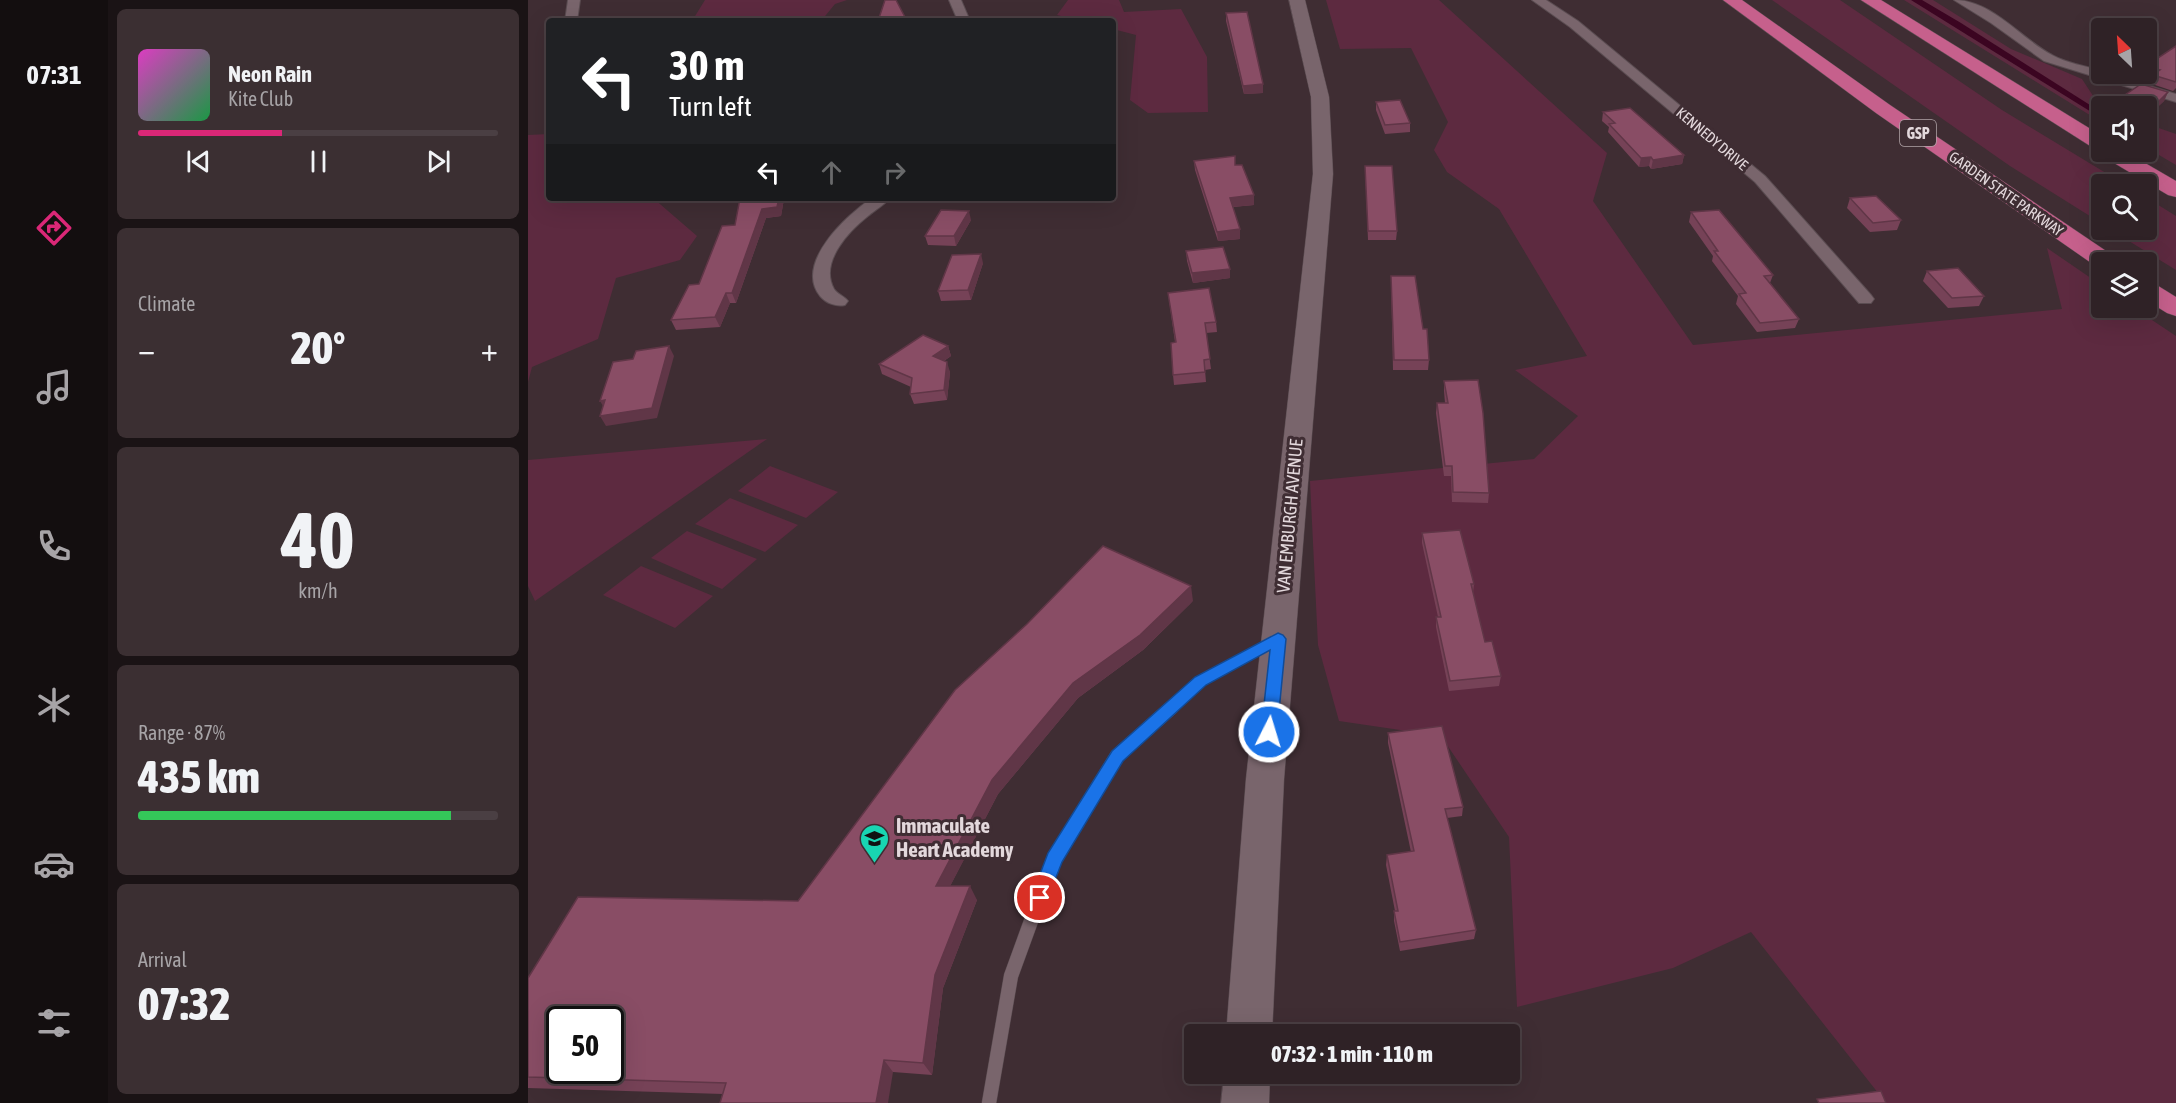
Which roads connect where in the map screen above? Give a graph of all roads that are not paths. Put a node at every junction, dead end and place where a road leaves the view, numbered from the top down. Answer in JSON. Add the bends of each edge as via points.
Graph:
{"nodes":[{"id":1,"x":574,"y":0,"type":"edge"},
{"id":2,"x":955,"y":0,"type":"edge"},
{"id":3,"x":1298,"y":0,"type":"edge"},
{"id":4,"x":1538,"y":0,"type":"edge"},
{"id":5,"x":1731,"y":0,"type":"edge"},
{"id":6,"x":1869,"y":0,"type":"edge"},
{"id":7,"x":1960,"y":0,"type":"edge"},
{"id":8,"x":571,"y":18,"type":"edge"},
{"id":9,"x":963,"y":18,"type":"edge"},
{"id":10,"x":2176,"y":98,"type":"edge"},
{"id":11,"x":2091,"y":138,"type":"edge"},
{"id":12,"x":2129,"y":162,"type":"edge"},
{"id":13,"x":2176,"y":190,"type":"edge"},
{"id":14,"x":878,"y":201,"type":"edge"},
{"id":15,"x":2091,"y":252,"type":"edge"},
{"id":16,"x":2157,"y":296,"type":"edge"},
{"id":17,"x":1865,"y":299,"type":"dead end"},
{"id":18,"x":839,"y":301,"type":"dead end"},
{"id":19,"x":2176,"y":308,"type":"edge"},
{"id":20,"x":1278,"y":639,"type":"junction"},
{"id":21,"x":1250,"y":1024,"type":"edge"},
{"id":22,"x":1246,"y":1084,"type":"edge"},
{"id":23,"x":990,"y":1103,"type":"edge"},
{"id":24,"x":1245,"y":1103,"type":"edge"}],
"edges":[{"from":1,"to":8,"type":"street"},
{"from":2,"to":9,"type":"street"},
{"from":3,"to":20,"type":"main road","name":"VAN EMBURGH AVENUE","via":[[1320,97],[1323,174]]},
{"from":4,"to":17,"type":"street","name":"KENNEDY DRIVE","via":[[1574,24],[1760,179]]},
{"from":5,"to":15,"type":"highway","name":"GARDEN STATE PARKWAY","number":"GSP"},
{"from":6,"to":11,"type":"highway"},
{"from":7,"to":10,"type":"street","via":[[2048,58]]},
{"from":12,"to":13,"type":"highway"},
{"from":14,"to":18,"type":"street","via":[[855,218],[829,249],[822,274],[828,293]]},
{"from":16,"to":19,"type":"highway"},
{"from":20,"to":21,"type":"main road","name":"VAN EMBURGH AVENUE"},
{"from":20,"to":23,"type":"lane","via":[[1200,681],[1117,756],[1054,858],[1011,976]]},
{"from":22,"to":24,"type":"main road"}]}
